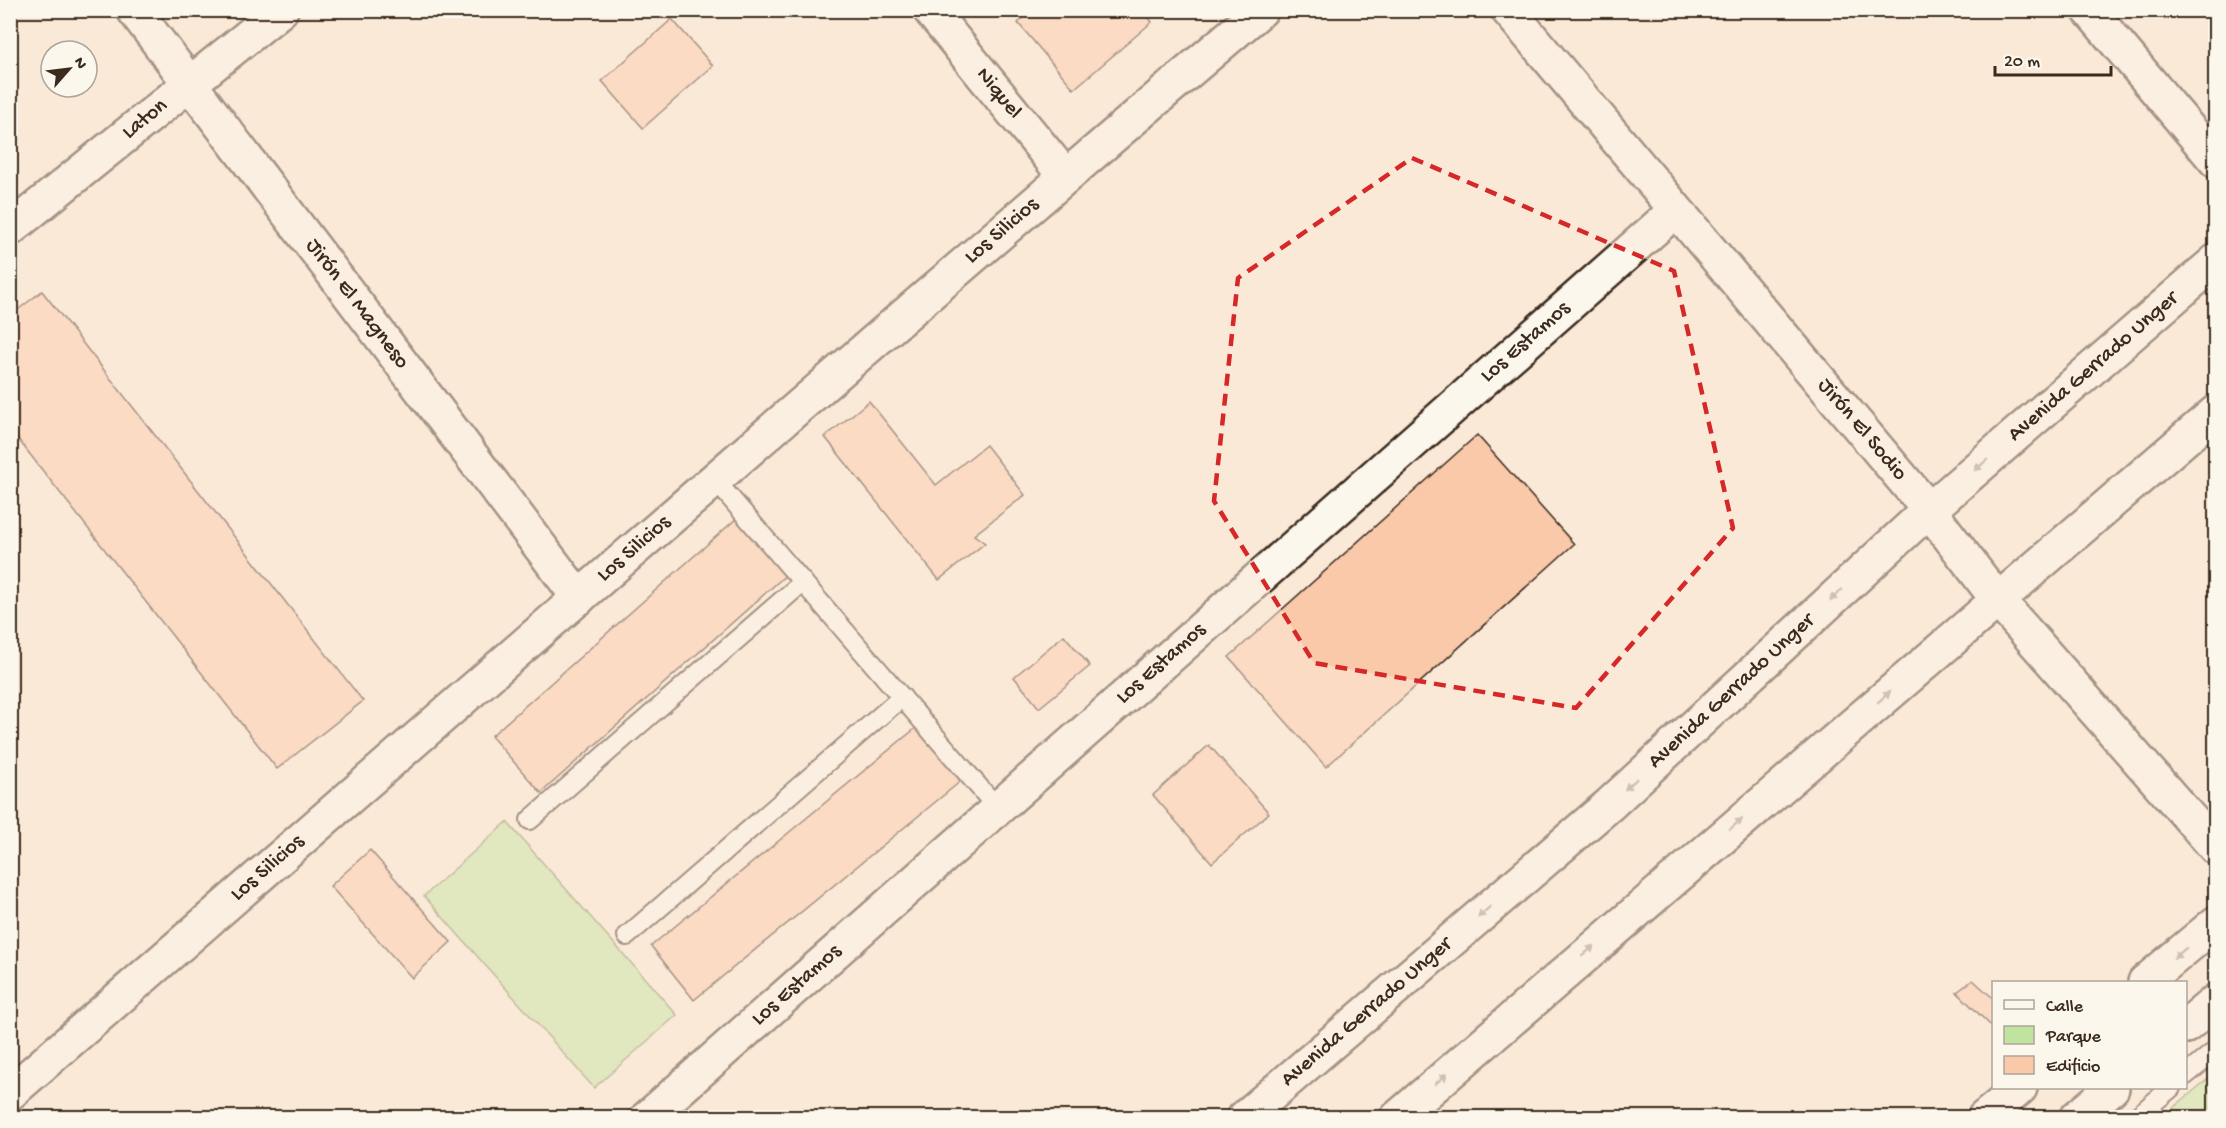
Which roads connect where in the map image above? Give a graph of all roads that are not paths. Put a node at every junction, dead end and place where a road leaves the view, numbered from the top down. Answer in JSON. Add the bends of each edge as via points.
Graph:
{"nodes":[{"id":1,"x":134,"y":10,"type":"edge"},
{"id":2,"x":281,"y":10,"type":"edge"},
{"id":3,"x":930,"y":10,"type":"edge"},
{"id":4,"x":1261,"y":10,"type":"edge"},
{"id":5,"x":1508,"y":10,"type":"edge"},
{"id":6,"x":2089,"y":10,"type":"edge"},
{"id":7,"x":190,"y":85,"type":"junction"},
{"id":8,"x":2216,"y":161,"type":"edge"},
{"id":9,"x":1065,"y":176,"type":"junction"},
{"id":10,"x":1675,"y":211,"type":"junction"},
{"id":11,"x":10,"y":229,"type":"edge"},
{"id":12,"x":2216,"y":261,"type":"edge"},
{"id":13,"x":2216,"y":412,"type":"edge"},
{"id":14,"x":715,"y":480,"type":"junction"},
{"id":15,"x":1929,"y":510,"type":"junction"},
{"id":16,"x":803,"y":582,"type":"junction"},
{"id":17,"x":579,"y":598,"type":"junction"},
{"id":18,"x":1997,"y":599,"type":"junction"},
{"id":19,"x":902,"y":697,"type":"junction"},
{"id":20,"x":998,"y":808,"type":"junction"},
{"id":21,"x":530,"y":820,"type":"dead end"},
{"id":22,"x":2216,"y":848,"type":"edge"},
{"id":23,"x":2216,"y":923,"type":"edge"},
{"id":24,"x":627,"y":936,"type":"dead end"},
{"id":25,"x":2146,"y":981,"type":"edge"},
{"id":26,"x":2216,"y":1000,"type":"edge"},
{"id":27,"x":2187,"y":1025,"type":"edge"},
{"id":28,"x":2216,"y":1050,"type":"edge"},
{"id":29,"x":2187,"y":1074,"type":"edge"},
{"id":30,"x":2019,"y":1089,"type":"edge"},
{"id":31,"x":2111,"y":1089,"type":"edge"},
{"id":32,"x":2170,"y":1089,"type":"edge"},
{"id":33,"x":10,"y":1093,"type":"edge"},
{"id":34,"x":647,"y":1118,"type":"edge"},
{"id":35,"x":1244,"y":1118,"type":"edge"},
{"id":36,"x":1397,"y":1118,"type":"edge"},
{"id":37,"x":1984,"y":1118,"type":"edge"},
{"id":38,"x":2076,"y":1118,"type":"edge"},
{"id":39,"x":2135,"y":1118,"type":"edge"}],
"edges":[{"from":1,"to":7,"type":"street","name":"Jirón El Magneso"},
{"from":2,"to":7,"type":"street","name":"Laton"},
{"from":3,"to":9,"type":"street","name":"Niquel"},
{"from":4,"to":9,"type":"street","name":"Los Silicios"},
{"from":5,"to":10,"type":"street","name":"Jirón El Sodio"},
{"from":6,"to":8,"type":"street"},
{"from":7,"to":11,"type":"street","name":"Laton"},
{"from":7,"to":17,"type":"street","name":"Jirón El Magneso"},
{"from":9,"to":14,"type":"street","name":"Los Silicios"},
{"from":10,"to":15,"type":"street","name":"Jirón El Sodio"},
{"from":10,"to":20,"type":"street","name":"Los Estamos"},
{"from":12,"to":15,"type":"street","name":"Avenida Gerrado Unger","one_way":true},
{"from":13,"to":18,"type":"street"},
{"from":14,"to":16,"type":"lane"},
{"from":14,"to":17,"type":"street","name":"Los Silicios"},
{"from":15,"to":18,"type":"street","name":"Jirón El Sodio"},
{"from":15,"to":35,"type":"street","name":"Avenida Gerrado Unger","one_way":true,"via":[[1608,805]]},
{"from":16,"to":19,"type":"lane"},
{"from":16,"to":21,"type":"lane"},
{"from":17,"to":33,"type":"street","name":"Los Silicios"},
{"from":18,"to":22,"type":"street","name":"Jirón El Sodio"},
{"from":36,"to":18,"type":"street","one_way":true},
{"from":19,"to":20,"type":"lane"},
{"from":19,"to":24,"type":"lane"},
{"from":20,"to":34,"type":"street","name":"Los Estamos"},
{"from":23,"to":25,"type":"street","one_way":true},
{"from":26,"to":27,"type":"street"},
{"from":28,"to":29,"type":"lane"},
{"from":30,"to":37,"type":"street"},
{"from":31,"to":38,"type":"street"},
{"from":32,"to":39,"type":"lane"}]}
